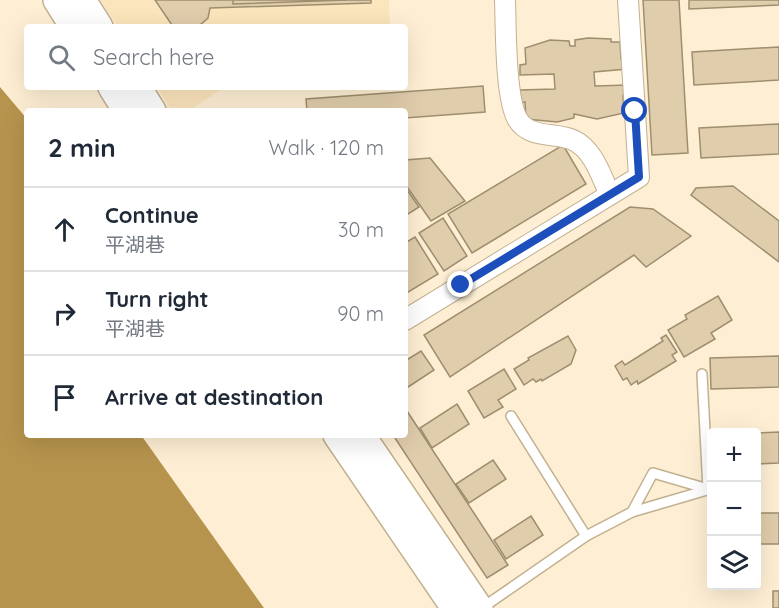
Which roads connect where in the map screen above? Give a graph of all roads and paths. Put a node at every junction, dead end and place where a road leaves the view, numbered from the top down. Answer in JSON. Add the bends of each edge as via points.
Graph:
{"nodes":[{"id":1,"x":57,"y":0,"type":"edge"},
{"id":2,"x":82,"y":0,"type":"edge"},
{"id":3,"x":505,"y":0,"type":"edge"},
{"id":4,"x":628,"y":0,"type":"edge"},
{"id":5,"x":72,"y":24,"type":"edge"},
{"id":6,"x":97,"y":24,"type":"edge"},
{"id":7,"x":114,"y":90,"type":"edge"},
{"id":8,"x":139,"y":90,"type":"edge"},
{"id":9,"x":125,"y":108,"type":"edge"},
{"id":10,"x":150,"y":108,"type":"edge"},
{"id":11,"x":609,"y":193,"type":"junction"},
{"id":12,"x":408,"y":318,"type":"edge"},
{"id":13,"x":702,"y":374,"type":"dead end"},
{"id":14,"x":511,"y":416,"type":"dead end"},
{"id":15,"x":339,"y":438,"type":"edge"},
{"id":16,"x":363,"y":438,"type":"edge"},
{"id":17,"x":708,"y":482,"type":"edge"},
{"id":18,"x":707,"y":489,"type":"edge"},
{"id":19,"x":707,"y":489,"type":"edge"},
{"id":20,"x":632,"y":512,"type":"junction"},
{"id":21,"x":586,"y":536,"type":"junction"},
{"id":22,"x":455,"y":608,"type":"edge"},
{"id":23,"x":480,"y":608,"type":"edge"}],
"edges":[{"from":1,"to":5,"type":"main road"},
{"from":2,"to":6,"type":"main road"},
{"from":3,"to":11,"type":"street","via":[[512,103],[519,121],[532,131],[573,140],[586,150]]},
{"from":4,"to":11,"type":"street","via":[[639,177]]},
{"from":7,"to":9,"type":"main road"},
{"from":8,"to":10,"type":"main road"},
{"from":11,"to":12,"type":"street"},
{"from":13,"to":17,"type":"lane"},
{"from":14,"to":21,"type":"lane"},
{"from":15,"to":22,"type":"main road"},
{"from":16,"to":23,"type":"main road"},
{"from":18,"to":20,"type":"lane","via":[[654,473]]},
{"from":19,"to":20,"type":"lane"},
{"from":20,"to":21,"type":"lane"},
{"from":21,"to":23,"type":"lane"}]}
